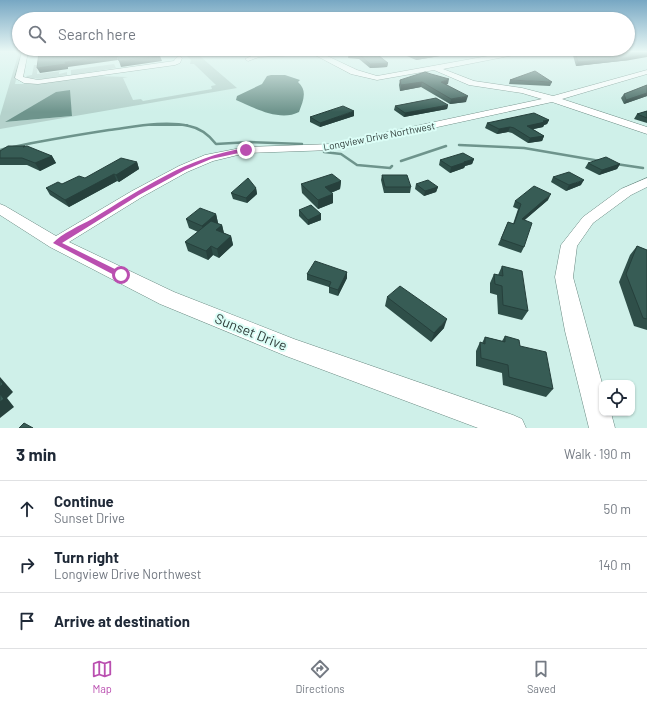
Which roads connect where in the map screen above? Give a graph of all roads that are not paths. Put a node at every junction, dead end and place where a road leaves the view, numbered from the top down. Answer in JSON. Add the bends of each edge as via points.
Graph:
{"nodes":[{"id":1,"x":20,"y":72,"type":"edge"},
{"id":2,"x":111,"y":72,"type":"edge"},
{"id":3,"x":356,"y":72,"type":"edge"},
{"id":4,"x":414,"y":72,"type":"edge"},
{"id":5,"x":445,"y":72,"type":"edge"},
{"id":6,"x":647,"y":72,"type":"edge"},
{"id":7,"x":87,"y":75,"type":"junction"},
{"id":8,"x":132,"y":75,"type":"dead end"},
{"id":9,"x":554,"y":99,"type":"junction"},
{"id":10,"x":647,"y":131,"type":"edge"},
{"id":11,"x":647,"y":182,"type":"edge"},
{"id":12,"x":0,"y":209,"type":"edge"},
{"id":13,"x":56,"y":243,"type":"junction"},
{"id":14,"x":513,"y":428,"type":"edge"},
{"id":15,"x":602,"y":428,"type":"edge"}],
"edges":[{"from":1,"to":7,"type":"street","via":[[19,78],[22,80],[38,82]]},
{"from":2,"to":7,"type":"street"},
{"from":3,"to":4,"type":"street","via":[[369,77],[383,78]]},
{"from":5,"to":9,"type":"street","via":[[472,83]]},
{"from":6,"to":9,"type":"street","name":"Longview Drive Northwest"},
{"from":7,"to":8,"type":"street"},
{"from":9,"to":10,"type":"street"},
{"from":9,"to":13,"type":"street","name":"Longview Drive Northwest","via":[[332,147],[246,150],[209,158],[137,194]]},
{"from":11,"to":15,"type":"street","via":[[626,192],[588,220],[569,245],[564,277]]},
{"from":12,"to":13,"type":"street","name":"Sunset Drive"},
{"from":13,"to":14,"type":"street","name":"Sunset Drive","via":[[167,298],[294,349]]}]}
